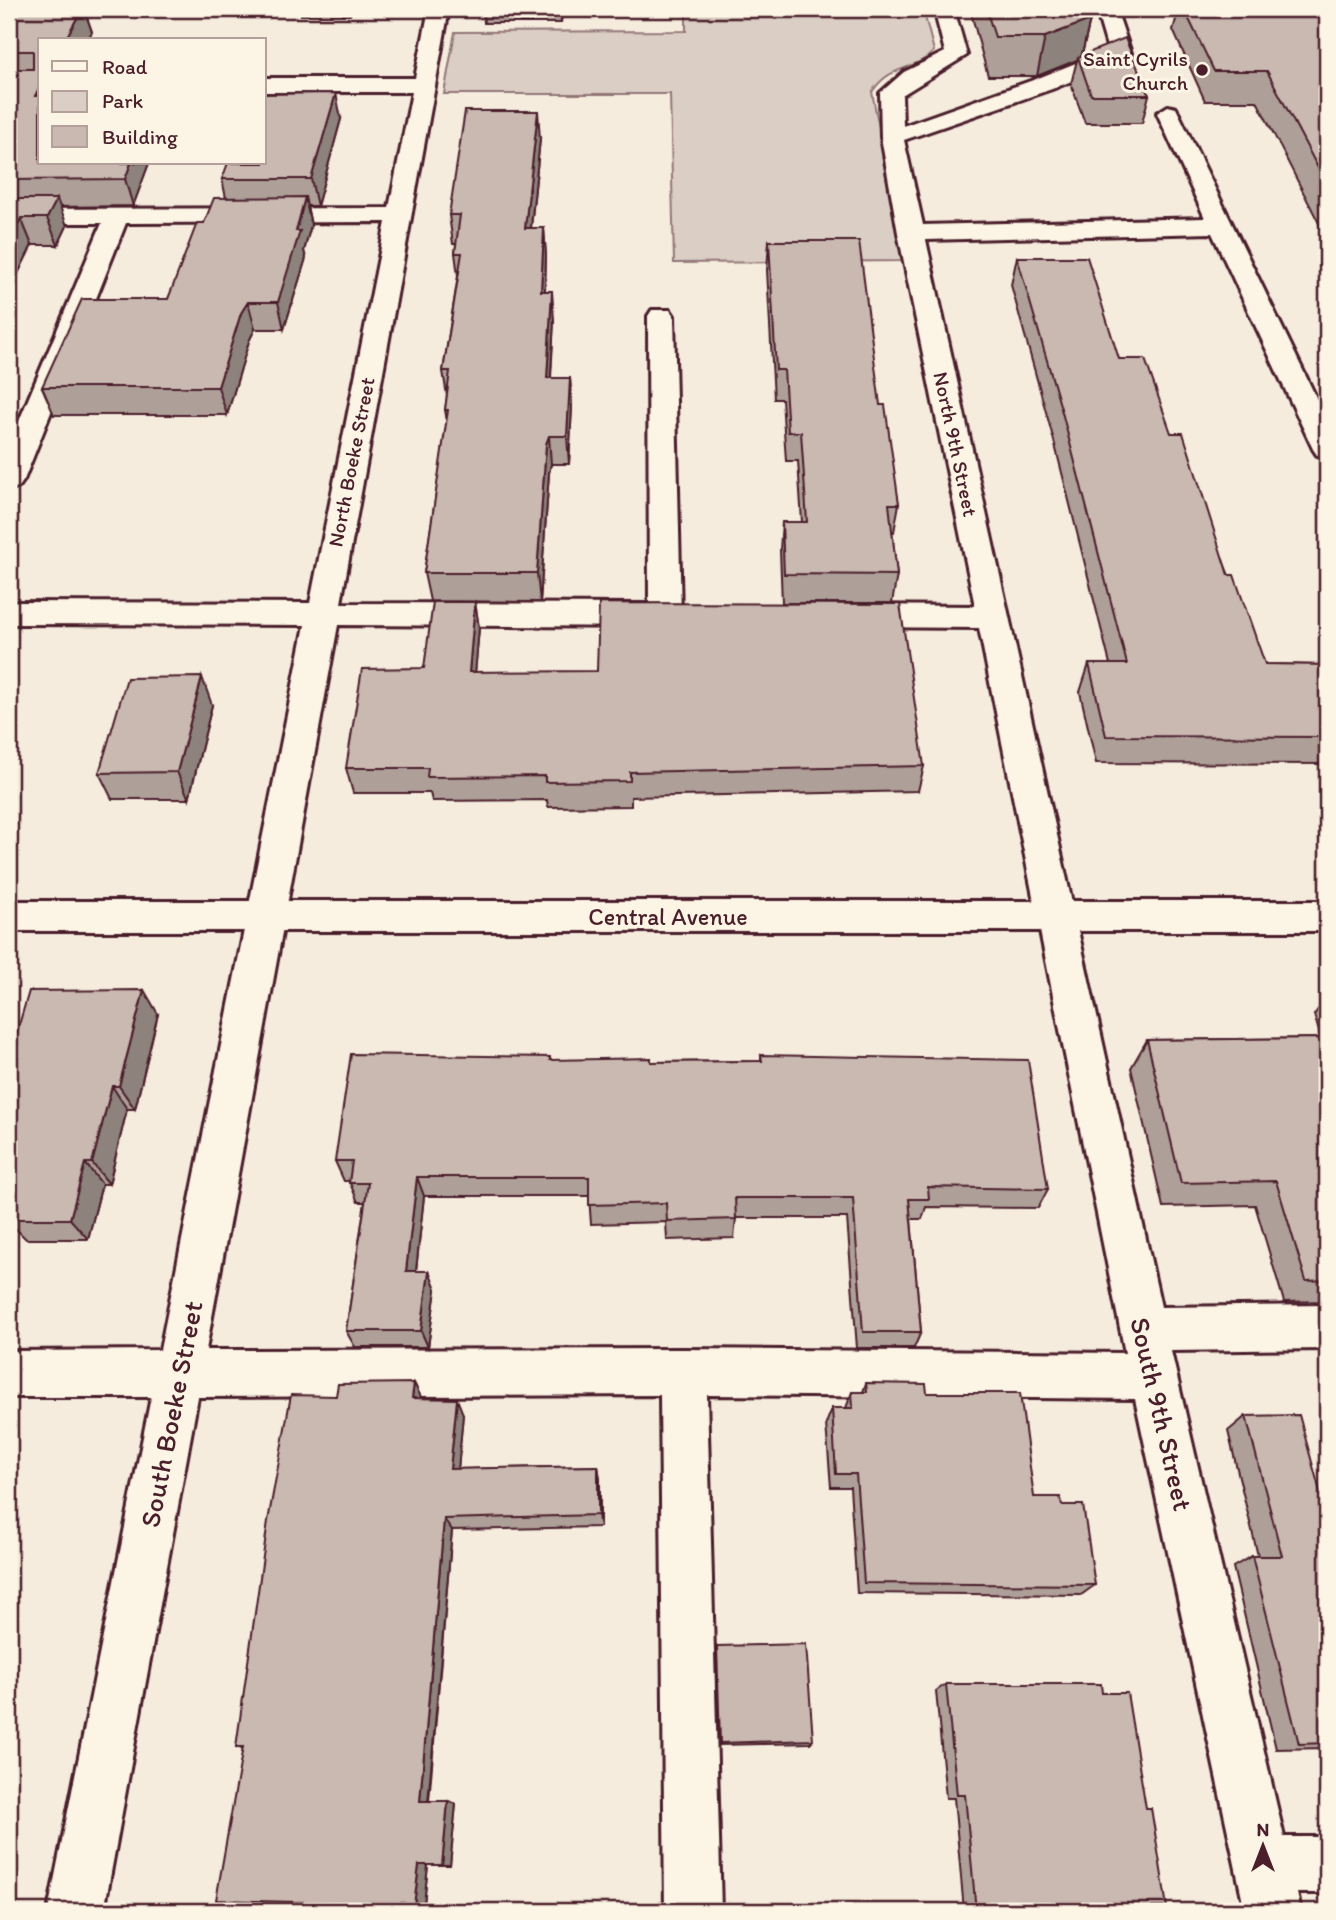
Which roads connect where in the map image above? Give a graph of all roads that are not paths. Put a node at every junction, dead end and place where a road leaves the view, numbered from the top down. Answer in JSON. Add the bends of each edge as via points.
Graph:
{"nodes":[{"id":1,"x":439,"y":9,"type":"edge"},
{"id":2,"x":944,"y":9,"type":"edge"},
{"id":3,"x":1106,"y":9,"type":"edge"},
{"id":4,"x":266,"y":85,"type":"edge"},
{"id":5,"x":423,"y":85,"type":"junction"},
{"id":6,"x":1168,"y":113,"type":"dead end"},
{"id":7,"x":891,"y":137,"type":"junction"},
{"id":8,"x":398,"y":215,"type":"junction"},
{"id":9,"x":9,"y":216,"type":"edge"},
{"id":10,"x":117,"y":216,"type":"junction"},
{"id":11,"x":1220,"y":225,"type":"junction"},
{"id":12,"x":910,"y":233,"type":"junction"},
{"id":13,"x":661,"y":316,"type":"dead end"},
{"id":14,"x":1327,"y":449,"type":"edge"},
{"id":15,"x":9,"y":480,"type":"edge"},
{"id":16,"x":9,"y":613,"type":"edge"},
{"id":17,"x":323,"y":613,"type":"junction"},
{"id":18,"x":816,"y":616,"type":"edge"},
{"id":19,"x":994,"y":617,"type":"junction"},
{"id":20,"x":9,"y":916,"type":"edge"},
{"id":21,"x":267,"y":916,"type":"junction"},
{"id":22,"x":1055,"y":916,"type":"junction"},
{"id":23,"x":1327,"y":916,"type":"edge"},
{"id":24,"x":1327,"y":1327,"type":"edge"},
{"id":25,"x":1143,"y":1329,"type":"junction"},
{"id":26,"x":179,"y":1372,"type":"junction"},
{"id":27,"x":683,"y":1372,"type":"junction"},
{"id":28,"x":9,"y":1374,"type":"edge"},
{"id":29,"x":1154,"y":1376,"type":"junction"},
{"id":30,"x":1327,"y":1865,"type":"edge"},
{"id":31,"x":1268,"y":1888,"type":"edge"},
{"id":32,"x":76,"y":1911,"type":"edge"},
{"id":33,"x":693,"y":1911,"type":"edge"}],
"edges":[{"from":1,"to":5,"type":"street","name":"North Boeke Street"},
{"from":2,"to":7,"type":"street","name":"North 9th Street","via":[[956,55],[891,93]]},
{"from":3,"to":7,"type":"street","via":[[1120,53]]},
{"from":4,"to":5,"type":"street"},
{"from":5,"to":8,"type":"street","name":"North Boeke Street"},
{"from":6,"to":11,"type":"street"},
{"from":7,"to":12,"type":"street","name":"North 9th Street"},
{"from":8,"to":10,"type":"street"},
{"from":8,"to":17,"type":"street","name":"North Boeke Street"},
{"from":9,"to":10,"type":"street"},
{"from":10,"to":15,"type":"street"},
{"from":11,"to":12,"type":"street"},
{"from":11,"to":14,"type":"street"},
{"from":12,"to":19,"type":"street","name":"North 9th Street"},
{"from":13,"to":17,"type":"street","via":[[679,616]]},
{"from":16,"to":17,"type":"street"},
{"from":17,"to":21,"type":"street","name":"North Boeke Street"},
{"from":18,"to":19,"type":"street"},
{"from":19,"to":22,"type":"street","name":"North 9th Street"},
{"from":20,"to":21,"type":"street","name":"Central Avenue"},
{"from":21,"to":22,"type":"street","name":"Central Avenue"},
{"from":21,"to":26,"type":"street","name":"South Boeke Street"},
{"from":22,"to":23,"type":"street","name":"Central Avenue"},
{"from":22,"to":25,"type":"street","name":"South 9th Street"},
{"from":24,"to":25,"type":"street"},
{"from":25,"to":29,"type":"street","name":"South 9th Street"},
{"from":26,"to":27,"type":"street"},
{"from":26,"to":28,"type":"street"},
{"from":26,"to":32,"type":"street","name":"South Boeke Street"},
{"from":27,"to":29,"type":"street"},
{"from":27,"to":33,"type":"street"},
{"from":29,"to":31,"type":"street","name":"South 9th Street"},
{"from":30,"to":31,"type":"street"}]}
